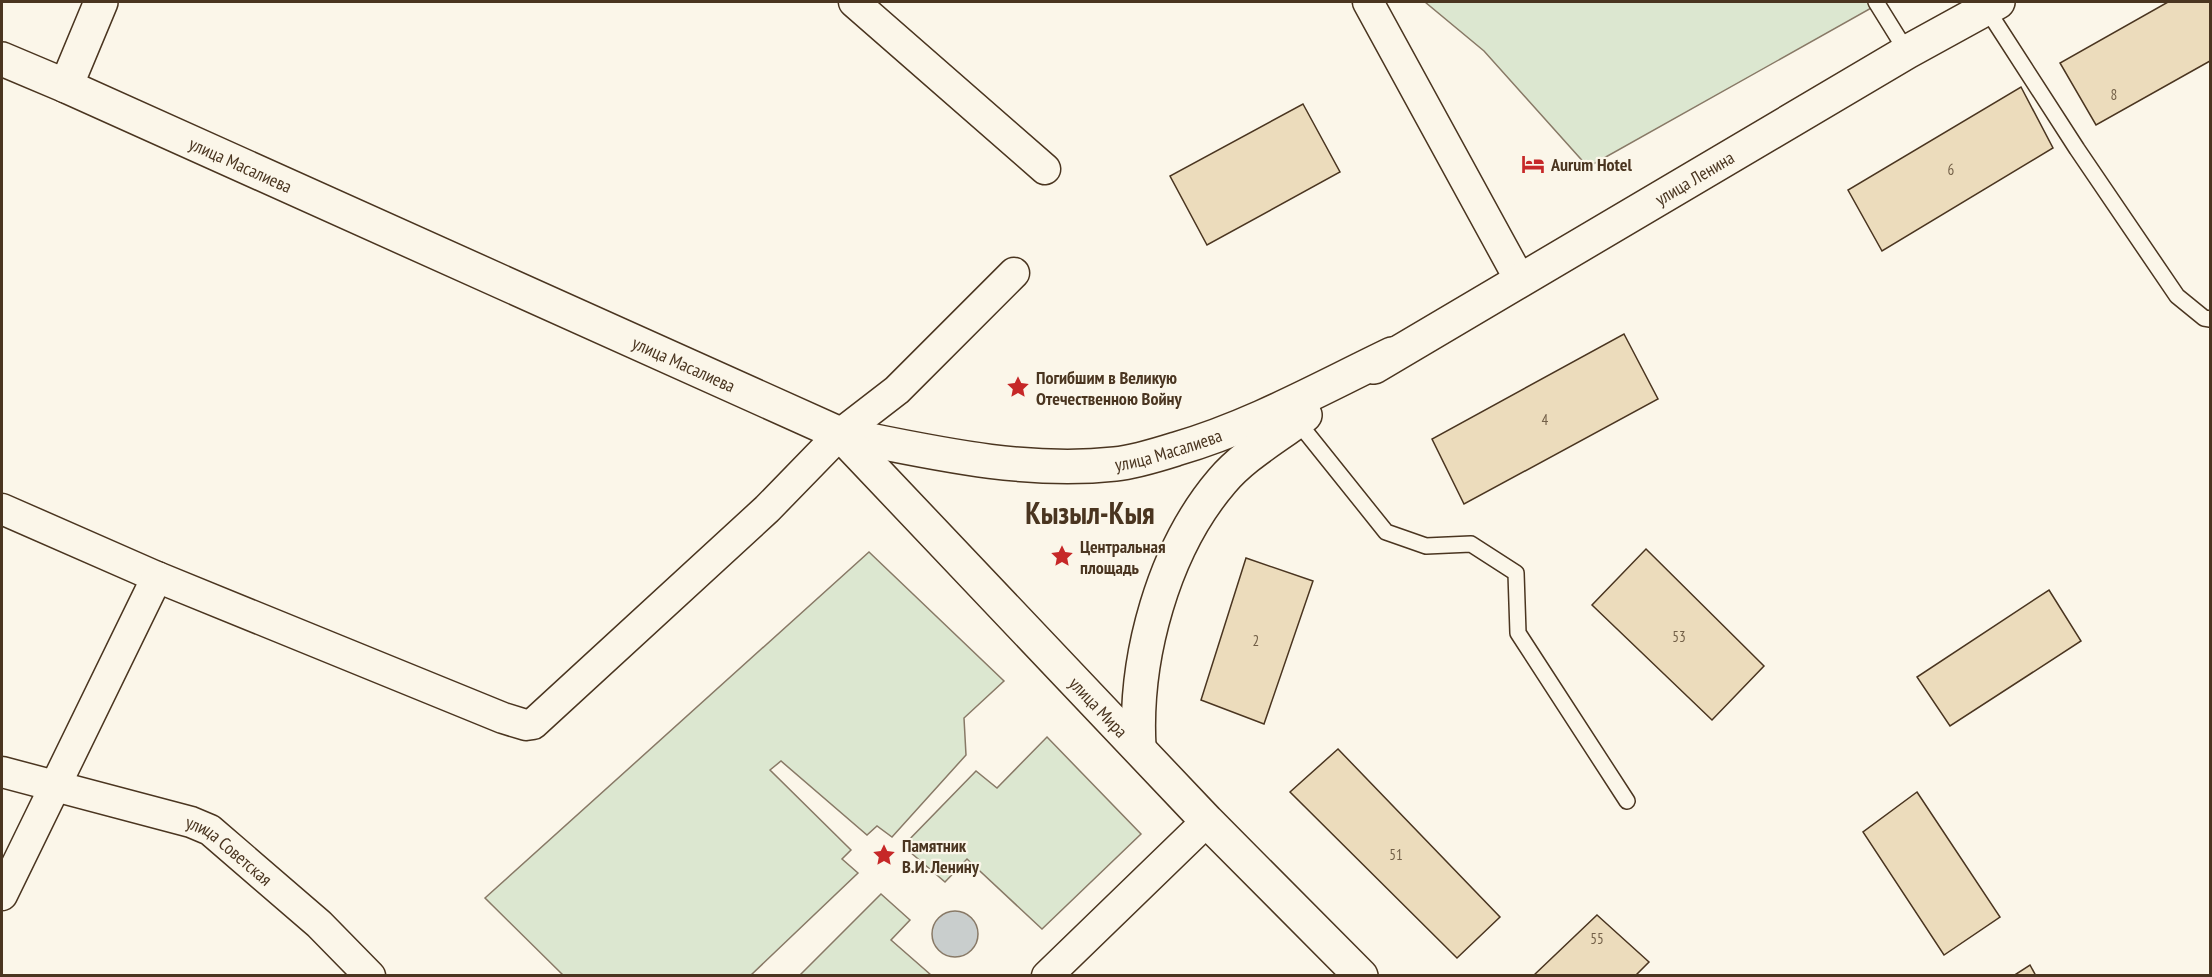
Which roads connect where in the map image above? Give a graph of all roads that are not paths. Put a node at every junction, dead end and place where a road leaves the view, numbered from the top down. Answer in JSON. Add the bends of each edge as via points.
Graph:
{"nodes":[{"id":1,"x":101,"y":2,"type":"edge"},
{"id":2,"x":854,"y":2,"type":"edge"},
{"id":3,"x":1368,"y":2,"type":"edge"},
{"id":4,"x":1876,"y":2,"type":"edge"},
{"id":5,"x":1992,"y":5,"type":"edge"},
{"id":6,"x":1907,"y":52,"type":"junction"},
{"id":7,"x":2,"y":59,"type":"edge"},
{"id":8,"x":66,"y":86,"type":"junction"},
{"id":9,"x":1045,"y":169,"type":"dead end"},
{"id":10,"x":1014,"y":273,"type":"dead end"},
{"id":11,"x":1520,"y":280,"type":"junction"},
{"id":12,"x":2211,"y":319,"type":"edge"},
{"id":13,"x":1392,"y":354,"type":"junction"},
{"id":14,"x":1297,"y":421,"type":"junction"},
{"id":15,"x":840,"y":434,"type":"junction"},
{"id":16,"x":2,"y":509,"type":"edge"},
{"id":17,"x":157,"y":577,"type":"junction"},
{"id":18,"x":1139,"y":747,"type":"junction"},
{"id":19,"x":2,"y":772,"type":"edge"},
{"id":20,"x":54,"y":785,"type":"junction"},
{"id":21,"x":1627,"y":801,"type":"dead end"},
{"id":22,"x":1207,"y":821,"type":"junction"},
{"id":23,"x":2,"y":895,"type":"edge"},
{"id":24,"x":370,"y":975,"type":"edge"},
{"id":25,"x":1047,"y":975,"type":"edge"},
{"id":26,"x":1361,"y":975,"type":"edge"}],
"edges":[{"from":1,"to":8,"type":"main road"},
{"from":2,"to":9,"type":"street"},
{"from":3,"to":11,"type":"street"},
{"from":4,"to":6,"type":"lane"},
{"from":5,"to":6,"type":"main road","name":"улица Ленина"},
{"from":5,"to":12,"type":"lane","via":[[2077,149],[2177,296],[2204,318]]},
{"from":6,"to":11,"type":"main road","name":"улица Ленина"},
{"from":7,"to":8,"type":"main road","name":"улица Масалиева"},
{"from":8,"to":15,"type":"main road","name":"улица Масалиева"},
{"from":10,"to":15,"type":"street","via":[[897,390]]},
{"from":11,"to":13,"type":"main road","name":"улица Ленина"},
{"from":13,"to":14,"type":"main road"},
{"from":13,"to":15,"type":"main road","name":"улица Масалиева","via":[[1252,422],[1204,441],[1115,464],[1017,464]]},
{"from":14,"to":18,"type":"main road","via":[[1257,448],[1222,480],[1175,556],[1159,600],[1138,693]]},
{"from":14,"to":21,"type":"lane","via":[[1386,532],[1426,546],[1471,544],[1516,573],[1518,633]]},
{"from":15,"to":17,"type":"street","via":[[766,509],[533,724],[503,718]]},
{"from":15,"to":18,"type":"main road","name":"улица Мира"},
{"from":16,"to":17,"type":"street"},
{"from":17,"to":20,"type":"street"},
{"from":18,"to":22,"type":"main road","name":"улица Мира"},
{"from":19,"to":20,"type":"street","name":"улица Советская"},
{"from":20,"to":23,"type":"street"},
{"from":20,"to":24,"type":"street","name":"улица Советская","via":[[210,831],[319,924]]},
{"from":22,"to":25,"type":"street"},
{"from":22,"to":26,"type":"main road","name":"улица Мира"}]}
